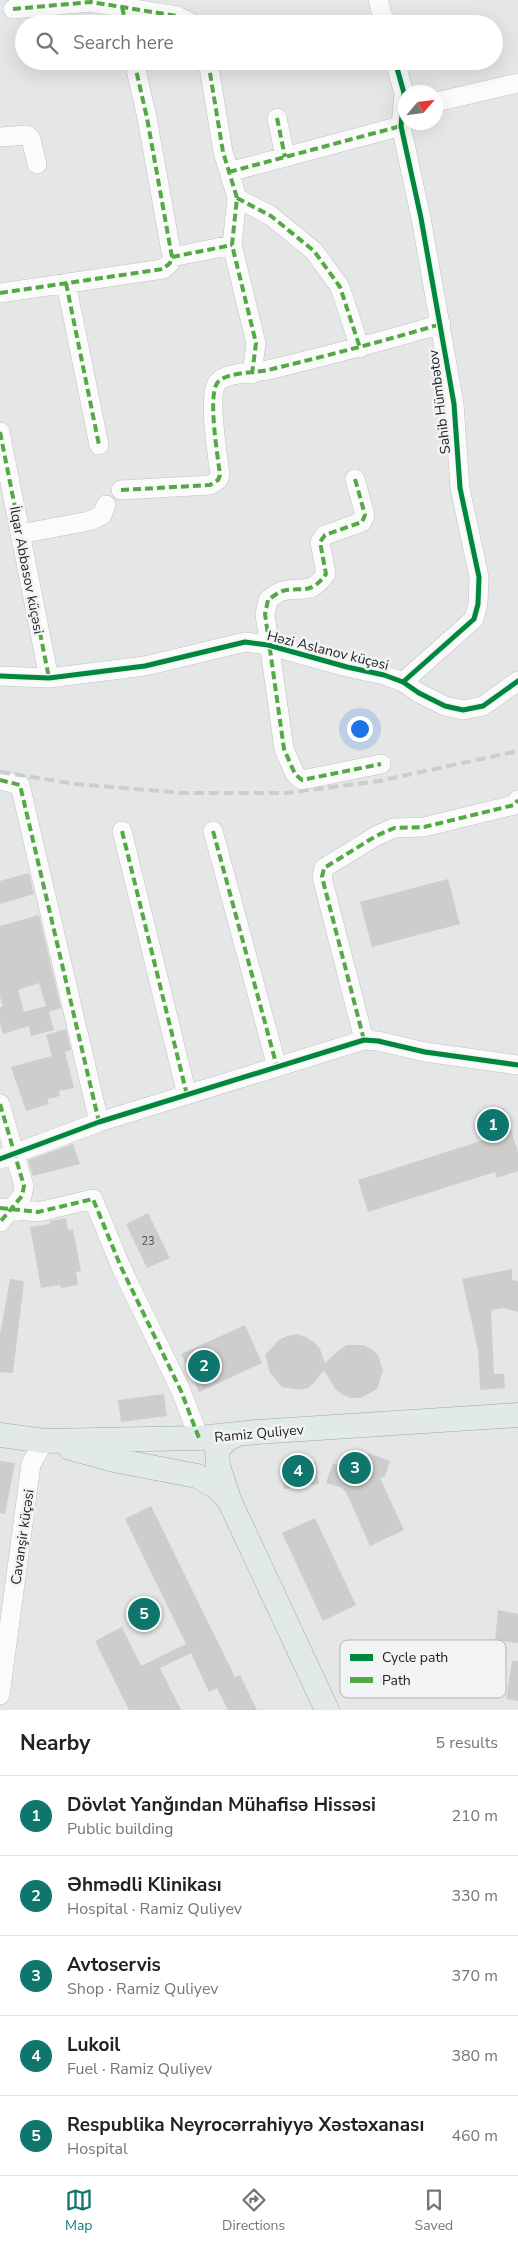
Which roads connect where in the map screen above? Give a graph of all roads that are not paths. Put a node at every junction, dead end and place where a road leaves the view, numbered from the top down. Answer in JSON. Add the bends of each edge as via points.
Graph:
{"nodes":[{"id":1,"x":378,"y":0,"type":"edge"},
{"id":2,"x":91,"y":1,"type":"edge"},
{"id":3,"x":13,"y":9,"type":"dead end"},
{"id":4,"x":124,"y":15,"type":"edge"},
{"id":5,"x":382,"y":15,"type":"edge"},
{"id":6,"x":136,"y":70,"type":"edge"},
{"id":7,"x":209,"y":70,"type":"edge"},
{"id":8,"x":398,"y":70,"type":"edge"},
{"id":9,"x":518,"y":83,"type":"edge"},
{"id":10,"x":402,"y":85,"type":"edge"},
{"id":11,"x":443,"y":100,"type":"edge"},
{"id":12,"x":277,"y":118,"type":"dead end"},
{"id":13,"x":398,"y":127,"type":"edge"},
{"id":14,"x":402,"y":130,"type":"edge"},
{"id":15,"x":0,"y":137,"type":"edge"},
{"id":16,"x":285,"y":157,"type":"junction"},
{"id":17,"x":37,"y":164,"type":"dead end"},
{"id":18,"x":229,"y":172,"type":"junction"},
{"id":19,"x":237,"y":198,"type":"junction"},
{"id":20,"x":232,"y":245,"type":"junction"},
{"id":21,"x":172,"y":257,"type":"junction"},
{"id":22,"x":66,"y":283,"type":"junction"},
{"id":23,"x":0,"y":293,"type":"edge"},
{"id":24,"x":441,"y":324,"type":"junction"},
{"id":25,"x":360,"y":348,"type":"junction"},
{"id":26,"x":252,"y":374,"type":"junction"},
{"id":27,"x":0,"y":432,"type":"edge"},
{"id":28,"x":99,"y":445,"type":"dead end"},
{"id":29,"x":355,"y":479,"type":"dead end"},
{"id":30,"x":120,"y":490,"type":"dead end"},
{"id":31,"x":106,"y":505,"type":"dead end"},
{"id":32,"x":20,"y":534,"type":"junction"},
{"id":33,"x":268,"y":645,"type":"junction"},
{"id":34,"x":0,"y":676,"type":"edge"},
{"id":35,"x":49,"y":678,"type":"junction"},
{"id":36,"x":518,"y":681,"type":"edge"},
{"id":37,"x":403,"y":682,"type":"junction"},
{"id":38,"x":381,"y":764,"type":"dead end"},
{"id":39,"x":0,"y":780,"type":"edge"},
{"id":40,"x":518,"y":800,"type":"edge"},
{"id":41,"x":122,"y":831,"type":"dead end"},
{"id":42,"x":213,"y":831,"type":"dead end"},
{"id":43,"x":364,"y":1040,"type":"junction"},
{"id":44,"x":518,"y":1065,"type":"edge"},
{"id":45,"x":278,"y":1066,"type":"junction"},
{"id":46,"x":187,"y":1095,"type":"junction"},
{"id":47,"x":0,"y":1104,"type":"edge"},
{"id":48,"x":99,"y":1122,"type":"junction"},
{"id":49,"x":8,"y":1157,"type":"edge"},
{"id":50,"x":3,"y":1213,"type":"edge"},
{"id":51,"x":518,"y":1415,"type":"edge"},
{"id":52,"x":238,"y":1434,"type":"junction"},
{"id":53,"x":0,"y":1435,"type":"edge"},
{"id":54,"x":199,"y":1438,"type":"junction"},
{"id":55,"x":44,"y":1441,"type":"junction"},
{"id":56,"x":230,"y":1502,"type":"junction"},
{"id":57,"x":0,"y":1695,"type":"edge"},
{"id":58,"x":327,"y":1710,"type":"edge"}],
"edges":[{"from":1,"to":5,"type":"street"},
{"from":2,"to":3,"type":"street"},
{"from":2,"to":4,"type":"street"},
{"from":6,"to":21,"type":"street"},
{"from":7,"to":18,"type":"street"},
{"from":8,"to":10,"type":"street","name":"Sahib Hümbətov"},
{"from":9,"to":11,"type":"street"},
{"from":12,"to":16,"type":"street"},
{"from":13,"to":16,"type":"street"},
{"from":14,"to":24,"type":"street","name":"Sahib Hümbətov"},
{"from":15,"to":17,"type":"street","via":[[27,135],[32,139]]},
{"from":16,"to":18,"type":"street"},
{"from":18,"to":19,"type":"street"},
{"from":19,"to":20,"type":"street"},
{"from":19,"to":25,"type":"street","via":[[271,216],[314,251],[340,288]]},
{"from":20,"to":21,"type":"street"},
{"from":20,"to":26,"type":"street","via":[[256,343]]},
{"from":21,"to":22,"type":"street","via":[[163,269]]},
{"from":22,"to":23,"type":"street"},
{"from":22,"to":28,"type":"street"},
{"from":24,"to":25,"type":"street"},
{"from":24,"to":37,"type":"street","name":"Sahib Hümbətov","via":[[454,404],[460,488],[479,577],[478,604],[474,619]]},
{"from":25,"to":26,"type":"street"},
{"from":26,"to":30,"type":"street","via":[[229,375],[217,382],[212,397],[218,480],[210,485]]},
{"from":27,"to":32,"type":"street","name":"İlqar Abbasov küçəsi"},
{"from":29,"to":33,"type":"street","via":[[365,515],[362,522],[325,535],[320,542],[326,574],[318,585],[280,592],[268,600],[265,614]]},
{"from":31,"to":32,"type":"street","via":[[102,515],[89,521]]},
{"from":32,"to":35,"type":"street","name":"İlqar Abbasov küçəsi"},
{"from":33,"to":35,"type":"street","name":"Həzi Aslanov küçəsi","via":[[245,642],[146,666]]},
{"from":33,"to":37,"type":"street","name":"Həzi Aslanov küçəsi"},
{"from":33,"to":38,"type":"street","via":[[284,750],[295,774],[302,780]]},
{"from":34,"to":35,"type":"street","name":"Həzi Aslanov küçəsi"},
{"from":36,"to":37,"type":"street","name":"Həzi Aslanov küçəsi","via":[[482,706],[463,710],[445,706]]},
{"from":39,"to":48,"type":"street","via":[[20,785]]},
{"from":40,"to":43,"type":"street","via":[[514,805],[424,827],[394,828],[324,868],[322,877]]},
{"from":41,"to":46,"type":"street"},
{"from":42,"to":45,"type":"street"},
{"from":43,"to":44,"type":"street"},
{"from":43,"to":45,"type":"street"},
{"from":45,"to":46,"type":"street"},
{"from":46,"to":48,"type":"street"},
{"from":47,"to":49,"type":"street"},
{"from":48,"to":49,"type":"street"},
{"from":49,"to":50,"type":"street","via":[[24,1186],[22,1196]]},
{"from":50,"to":54,"type":"street","via":[[38,1212],[93,1199],[121,1267],[181,1391]]},
{"from":51,"to":52,"type":"main road","name":"Ramiz Quliyev"},
{"from":52,"to":54,"type":"main road","name":"Ramiz Quliyev"},
{"from":52,"to":56,"type":"main road","via":[[221,1444],[216,1457]]},
{"from":53,"to":55,"type":"main road","name":"Ramiz Quliyev"},
{"from":54,"to":55,"type":"main road","name":"Ramiz Quliyev"},
{"from":54,"to":56,"type":"main road"},
{"from":55,"to":56,"type":"main road","via":[[114,1460],[197,1476],[218,1488]]},
{"from":55,"to":57,"type":"street","name":"Cavanşir küçəsi","via":[[32,1464]]},
{"from":56,"to":58,"type":"main road"}]}
